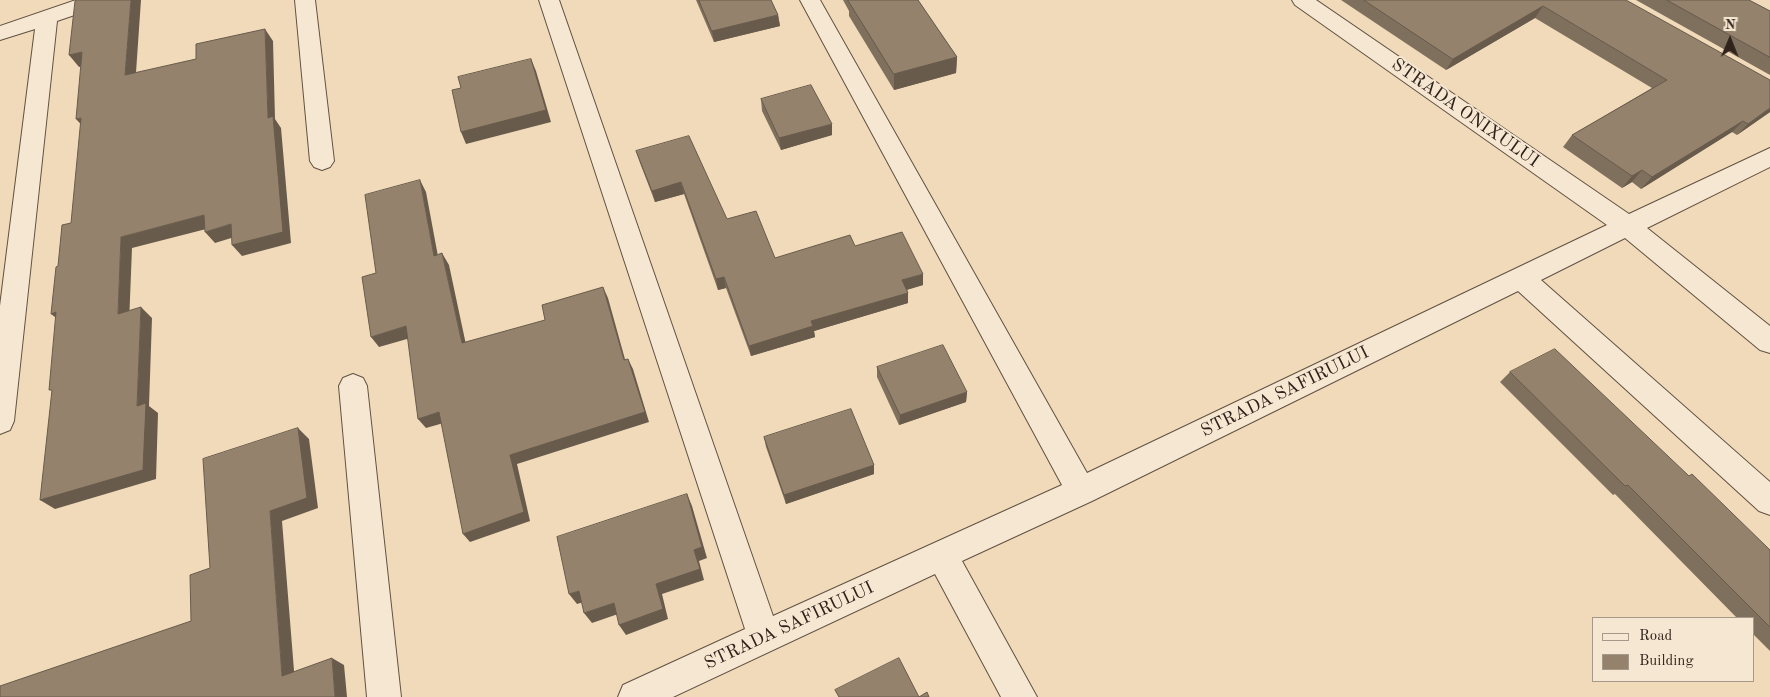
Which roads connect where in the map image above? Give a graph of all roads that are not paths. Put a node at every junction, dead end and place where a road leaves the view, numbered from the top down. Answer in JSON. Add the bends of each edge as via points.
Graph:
{"nodes":[{"id":1,"x":97,"y":0,"type":"edge"},
{"id":2,"x":305,"y":0,"type":"edge"},
{"id":3,"x":549,"y":0,"type":"edge"},
{"id":4,"x":810,"y":0,"type":"edge"},
{"id":5,"x":1302,"y":0,"type":"edge"},
{"id":6,"x":47,"y":17,"type":"junction"},
{"id":7,"x":0,"y":33,"type":"edge"},
{"id":8,"x":1770,"y":157,"type":"edge"},
{"id":9,"x":322,"y":161,"type":"dead end"},
{"id":10,"x":1627,"y":226,"type":"junction"},
{"id":11,"x":1521,"y":278,"type":"junction"},
{"id":12,"x":1770,"y":342,"type":"edge"},
{"id":13,"x":353,"y":386,"type":"dead end"},
{"id":14,"x":0,"y":421,"type":"edge"},
{"id":15,"x":1081,"y":491,"type":"junction"},
{"id":16,"x":1770,"y":501,"type":"edge"},
{"id":17,"x":942,"y":556,"type":"junction"},
{"id":18,"x":764,"y":637,"type":"junction"},
{"id":19,"x":384,"y":697,"type":"edge"},
{"id":20,"x":635,"y":697,"type":"edge"},
{"id":21,"x":1020,"y":697,"type":"edge"}],
"edges":[{"from":1,"to":6,"type":"street"},
{"from":2,"to":9,"type":"street"},
{"from":3,"to":18,"type":"street"},
{"from":4,"to":15,"type":"street"},
{"from":5,"to":10,"type":"street","name":"STRADA ONIXULUI"},
{"from":6,"to":7,"type":"street"},
{"from":6,"to":14,"type":"street"},
{"from":8,"to":10,"type":"street","name":"STRADA SAFIRULUI"},
{"from":10,"to":11,"type":"street","name":"STRADA SAFIRULUI"},
{"from":10,"to":12,"type":"street"},
{"from":11,"to":15,"type":"street","name":"STRADA SAFIRULUI"},
{"from":11,"to":16,"type":"street"},
{"from":13,"to":19,"type":"street"},
{"from":15,"to":17,"type":"street","name":"STRADA SAFIRULUI"},
{"from":17,"to":18,"type":"street","name":"STRADA SAFIRULUI"},
{"from":17,"to":21,"type":"street"},
{"from":18,"to":20,"type":"street","name":"STRADA SAFIRULUI"}]}
